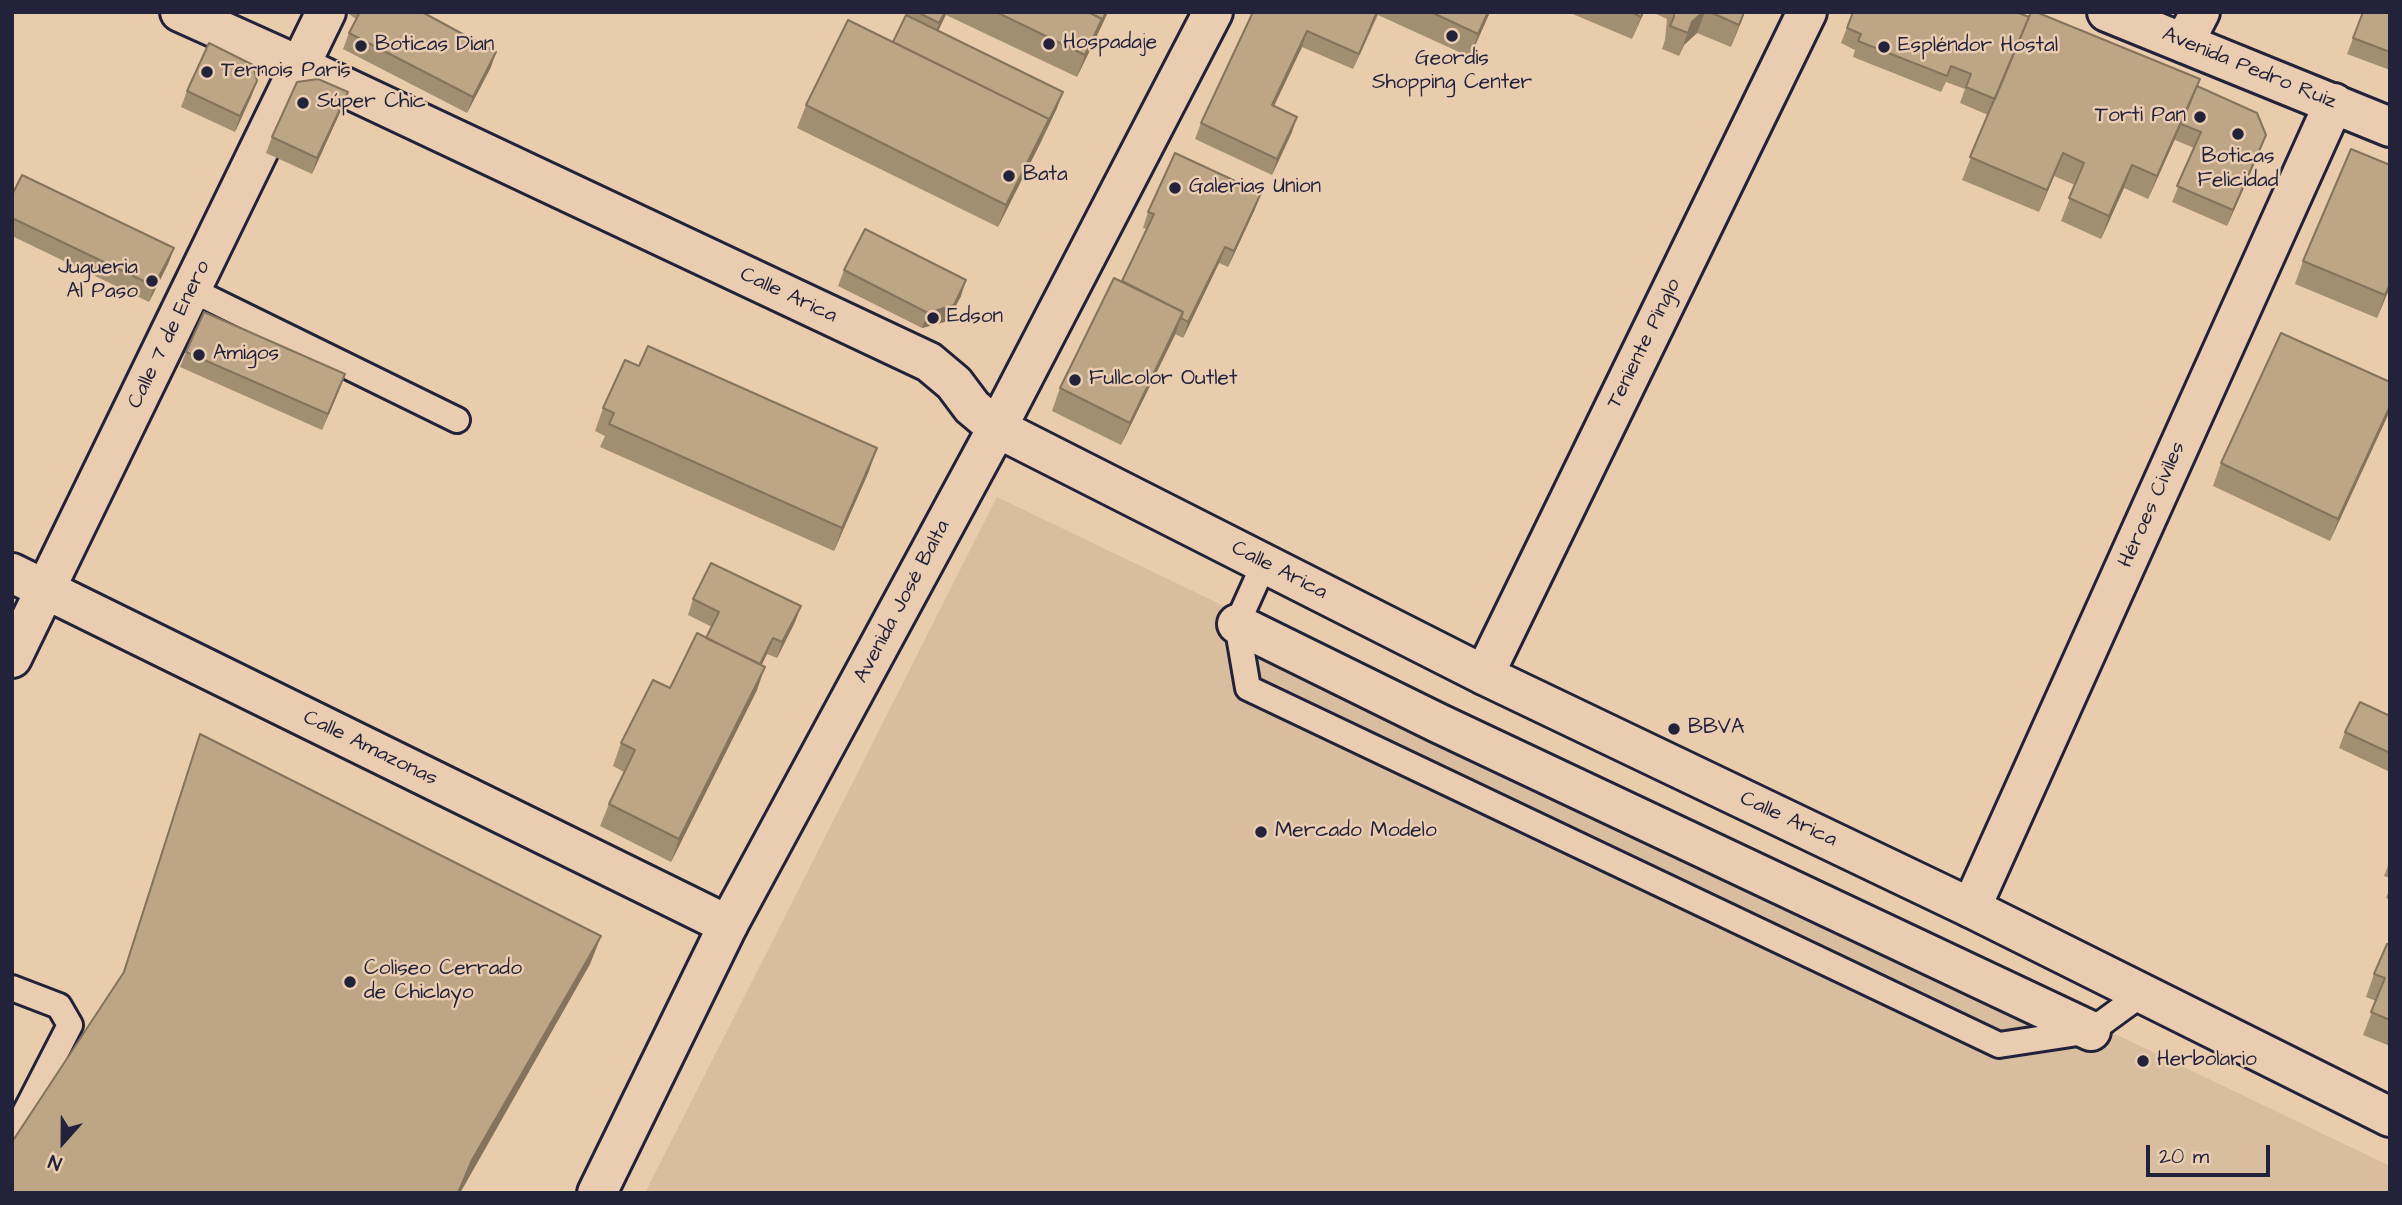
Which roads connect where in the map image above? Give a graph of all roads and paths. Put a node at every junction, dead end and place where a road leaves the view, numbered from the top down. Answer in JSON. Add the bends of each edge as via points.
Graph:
{"nodes":[{"id":1,"x":180,"y":12,"type":"edge"},
{"id":2,"x":327,"y":12,"type":"edge"},
{"id":3,"x":1213,"y":12,"type":"edge"},
{"id":4,"x":1807,"y":12,"type":"edge"},
{"id":5,"x":2107,"y":12,"type":"edge"},
{"id":6,"x":2192,"y":28,"type":"edge"},
{"id":7,"x":300,"y":66,"type":"junction"},
{"id":8,"x":2334,"y":103,"type":"junction"},
{"id":9,"x":2390,"y":127,"type":"edge"},
{"id":10,"x":192,"y":290,"type":"junction"},
{"id":11,"x":457,"y":420,"type":"dead end"},
{"id":12,"x":997,"y":428,"type":"junction"},
{"id":13,"x":1264,"y":564,"type":"junction"},
{"id":14,"x":29,"y":581,"type":"edge"},
{"id":15,"x":1237,"y":624,"type":"junction"},
{"id":16,"x":12,"y":658,"type":"edge"},
{"id":17,"x":1484,"y":676,"type":"junction"},
{"id":18,"x":1971,"y":908,"type":"junction"},
{"id":19,"x":728,"y":925,"type":"junction"},
{"id":20,"x":12,"y":988,"type":"edge"},
{"id":21,"x":2143,"y":993,"type":"junction"},
{"id":22,"x":2091,"y":1031,"type":"junction"},
{"id":23,"x":2390,"y":1117,"type":"edge"},
{"id":24,"x":12,"y":1138,"type":"edge"},
{"id":25,"x":597,"y":1193,"type":"edge"}],
"edges":[{"from":1,"to":7,"type":"street","name":"Calle Arica"},
{"from":2,"to":7,"type":"street","name":"Calle 7 de Enero"},
{"from":3,"to":12,"type":"street","name":"Avenida José Balta"},
{"from":4,"to":17,"type":"street","name":"Teniente Pinglo"},
{"from":5,"to":6,"type":"street","name":"Avenida Pedro Ruiz"},
{"from":6,"to":8,"type":"street","name":"Avenida Pedro Ruiz"},
{"from":7,"to":10,"type":"street","name":"Calle 7 de Enero"},
{"from":7,"to":12,"type":"street","name":"Calle Arica","via":[[929,362]]},
{"from":8,"to":9,"type":"street","name":"Avenida Pedro Ruiz"},
{"from":8,"to":18,"type":"street","name":"Héroes Civiles"},
{"from":10,"to":11,"type":"lane"},
{"from":10,"to":14,"type":"street","name":"Calle 7 de Enero"},
{"from":12,"to":13,"type":"street","name":"Calle Arica"},
{"from":12,"to":19,"type":"street","name":"Avenida José Balta"},
{"from":13,"to":15,"type":"lane"},
{"from":13,"to":17,"type":"street","name":"Calle Arica"},
{"from":14,"to":16,"type":"street","name":"Calle 7 de Enero"},
{"from":14,"to":19,"type":"street","name":"Calle Amazonas"},
{"from":15,"to":22,"type":"street"},
{"from":15,"to":22,"type":"lane","via":[[1248,688],[1260,694],[1999,1045]]},
{"from":17,"to":18,"type":"street","name":"Calle Arica"},
{"from":18,"to":21,"type":"street","name":"Calle Arica"},
{"from":19,"to":25,"type":"street","name":"Avenida José Balta"},
{"from":20,"to":24,"type":"lane","via":[[59,1006],[70,1025]]},
{"from":21,"to":22,"type":"lane"},
{"from":21,"to":23,"type":"street","name":"Calle Arica"}]}
